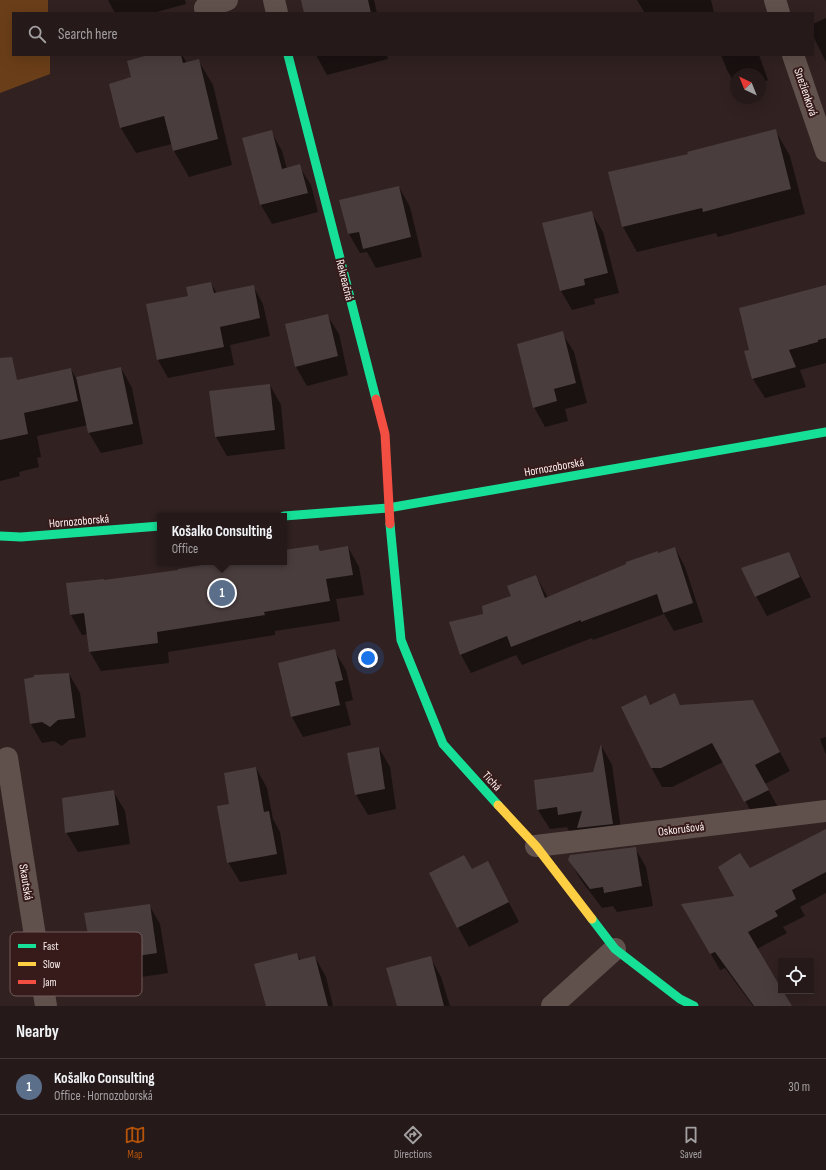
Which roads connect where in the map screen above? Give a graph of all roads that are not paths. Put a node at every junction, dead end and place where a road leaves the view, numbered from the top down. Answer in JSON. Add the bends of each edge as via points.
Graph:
{"nodes":[{"id":1,"x":227,"y":0,"type":"edge"},
{"id":2,"x":274,"y":0,"type":"edge"},
{"id":3,"x":775,"y":0,"type":"edge"},
{"id":4,"x":205,"y":8,"type":"dead end"},
{"id":5,"x":277,"y":12,"type":"edge"},
{"id":6,"x":779,"y":12,"type":"edge"},
{"id":7,"x":288,"y":56,"type":"edge"},
{"id":8,"x":793,"y":56,"type":"edge"},
{"id":9,"x":826,"y":151,"type":"edge"},
{"id":10,"x":826,"y":432,"type":"edge"},
{"id":11,"x":388,"y":508,"type":"junction"},
{"id":12,"x":287,"y":516,"type":"edge"},
{"id":13,"x":157,"y":526,"type":"edge"},
{"id":14,"x":0,"y":536,"type":"edge"},
{"id":15,"x":6,"y":758,"type":"dead end"},
{"id":16,"x":826,"y":811,"type":"edge"},
{"id":17,"x":536,"y":846,"type":"junction"},
{"id":18,"x":34,"y":932,"type":"edge"},
{"id":19,"x":615,"y":949,"type":"junction"},
{"id":20,"x":44,"y":996,"type":"edge"},
{"id":21,"x":46,"y":1006,"type":"edge"},
{"id":22,"x":552,"y":1006,"type":"edge"},
{"id":23,"x":694,"y":1006,"type":"edge"}],
"edges":[{"from":1,"to":4,"type":"street"},
{"from":2,"to":5,"type":"street"},
{"from":3,"to":6,"type":"street"},
{"from":7,"to":11,"type":"street","name":"Rekreačná","via":[[384,434]]},
{"from":8,"to":9,"type":"street","name":"Snežienková"},
{"from":10,"to":11,"type":"street","name":"Hornozoborská"},
{"from":11,"to":12,"type":"street","name":"Hornozoborská"},
{"from":11,"to":17,"type":"street","name":"Tichá","via":[[401,640],[443,744]]},
{"from":13,"to":14,"type":"street","name":"Hornozoborská","via":[[21,538]]},
{"from":15,"to":18,"type":"street","name":"Skautská"},
{"from":16,"to":17,"type":"street","name":"Oskorušová"},
{"from":17,"to":19,"type":"street","name":"Tichá"},
{"from":19,"to":22,"type":"street"},
{"from":19,"to":23,"type":"street","name":"Tichá","via":[[680,999]]},
{"from":20,"to":21,"type":"street","name":"Skautská"}]}
